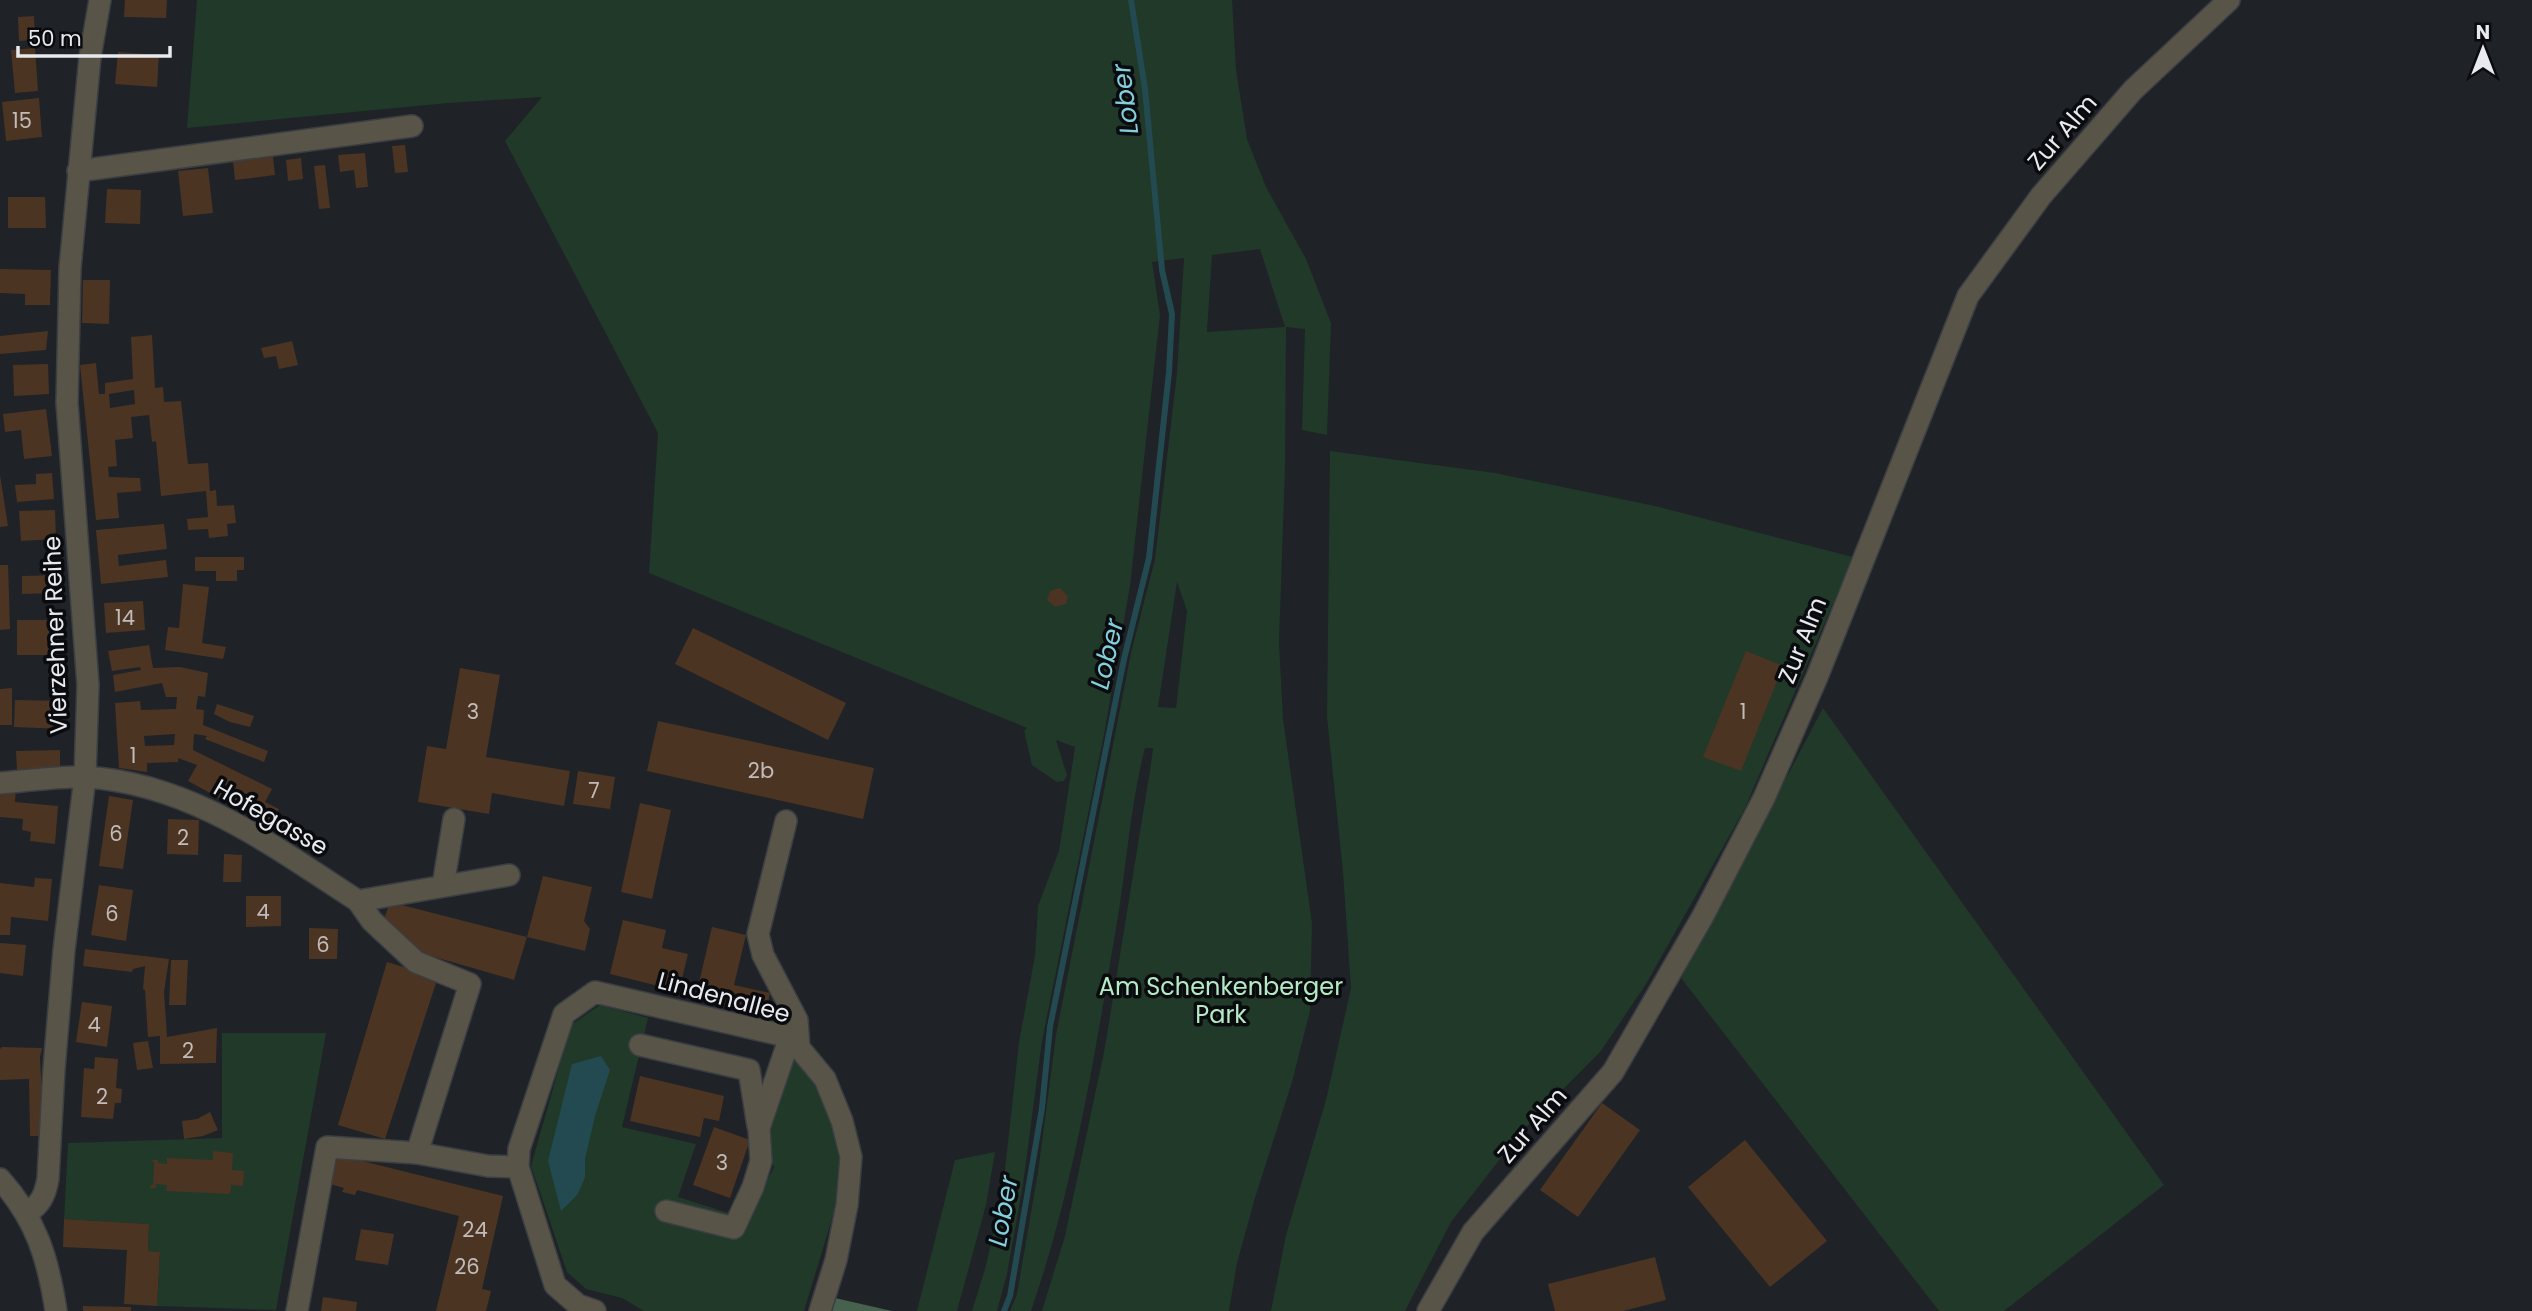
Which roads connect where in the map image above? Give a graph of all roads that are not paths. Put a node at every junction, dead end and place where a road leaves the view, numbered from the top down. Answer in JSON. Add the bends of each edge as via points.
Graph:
{"nodes":[{"id":1,"x":100,"y":0,"type":"edge"},
{"id":2,"x":2229,"y":0,"type":"edge"},
{"id":3,"x":412,"y":126,"type":"dead end"},
{"id":4,"x":78,"y":171,"type":"junction"},
{"id":5,"x":85,"y":777,"type":"junction"},
{"id":6,"x":0,"y":783,"type":"edge"},
{"id":7,"x":454,"y":819,"type":"dead end"},
{"id":8,"x":786,"y":821,"type":"dead end"},
{"id":9,"x":509,"y":875,"type":"dead end"},
{"id":10,"x":443,"y":886,"type":"junction"},
{"id":11,"x":358,"y":901,"type":"junction"},
{"id":12,"x":795,"y":1042,"type":"junction"},
{"id":13,"x":639,"y":1045,"type":"dead end"},
{"id":14,"x":759,"y":1128,"type":"junction"},
{"id":15,"x":417,"y":1153,"type":"junction"},
{"id":16,"x":518,"y":1167,"type":"junction"},
{"id":17,"x":0,"y":1179,"type":"edge"},
{"id":18,"x":666,"y":1211,"type":"dead end"},
{"id":19,"x":27,"y":1213,"type":"junction"},
{"id":20,"x":56,"y":1311,"type":"edge"},
{"id":21,"x":297,"y":1311,"type":"edge"},
{"id":22,"x":595,"y":1311,"type":"edge"},
{"id":23,"x":820,"y":1311,"type":"edge"},
{"id":24,"x":1428,"y":1311,"type":"edge"}],
"edges":[{"from":1,"to":4,"type":"street","name":"Vierzehner Reihe"},
{"from":2,"to":24,"type":"street","name":"Zur Alm","via":[[2125,100],[2040,196],[1968,296],[1817,677],[1764,798],[1703,916],[1613,1072],[1473,1232]]},
{"from":3,"to":4,"type":"street"},
{"from":4,"to":5,"type":"street","name":"Vierzehner Reihe","via":[[67,403],[88,685]]},
{"from":5,"to":6,"type":"street","name":"Hofegasse"},
{"from":5,"to":11,"type":"street","name":"Hofegasse","via":[[150,788],[201,805]]},
{"from":5,"to":19,"type":"street","name":"Vierzehner Reihe","via":[[59,907],[48,1179],[38,1206]]},
{"from":7,"to":10,"type":"street"},
{"from":8,"to":12,"type":"street","via":[[758,934],[763,955],[797,1020]]},
{"from":9,"to":10,"type":"street"},
{"from":10,"to":11,"type":"street"},
{"from":11,"to":15,"type":"street","via":[[372,921],[416,962],[470,984]]},
{"from":12,"to":14,"type":"street"},
{"from":12,"to":16,"type":"street","name":"Lindenallee","via":[[595,992],[564,1014],[519,1149]]},
{"from":12,"to":23,"type":"street","name":"Lindenallee","via":[[825,1079],[851,1157],[836,1260]]},
{"from":13,"to":14,"type":"street","via":[[749,1070]]},
{"from":14,"to":18,"type":"street","via":[[761,1161],[734,1228]]},
{"from":15,"to":16,"type":"street"},
{"from":15,"to":21,"type":"street","via":[[327,1147]]},
{"from":16,"to":22,"type":"street","name":"Lindenallee","via":[[555,1285],[578,1305]]},
{"from":17,"to":19,"type":"street"},
{"from":19,"to":20,"type":"street","via":[[44,1250]]}]}
